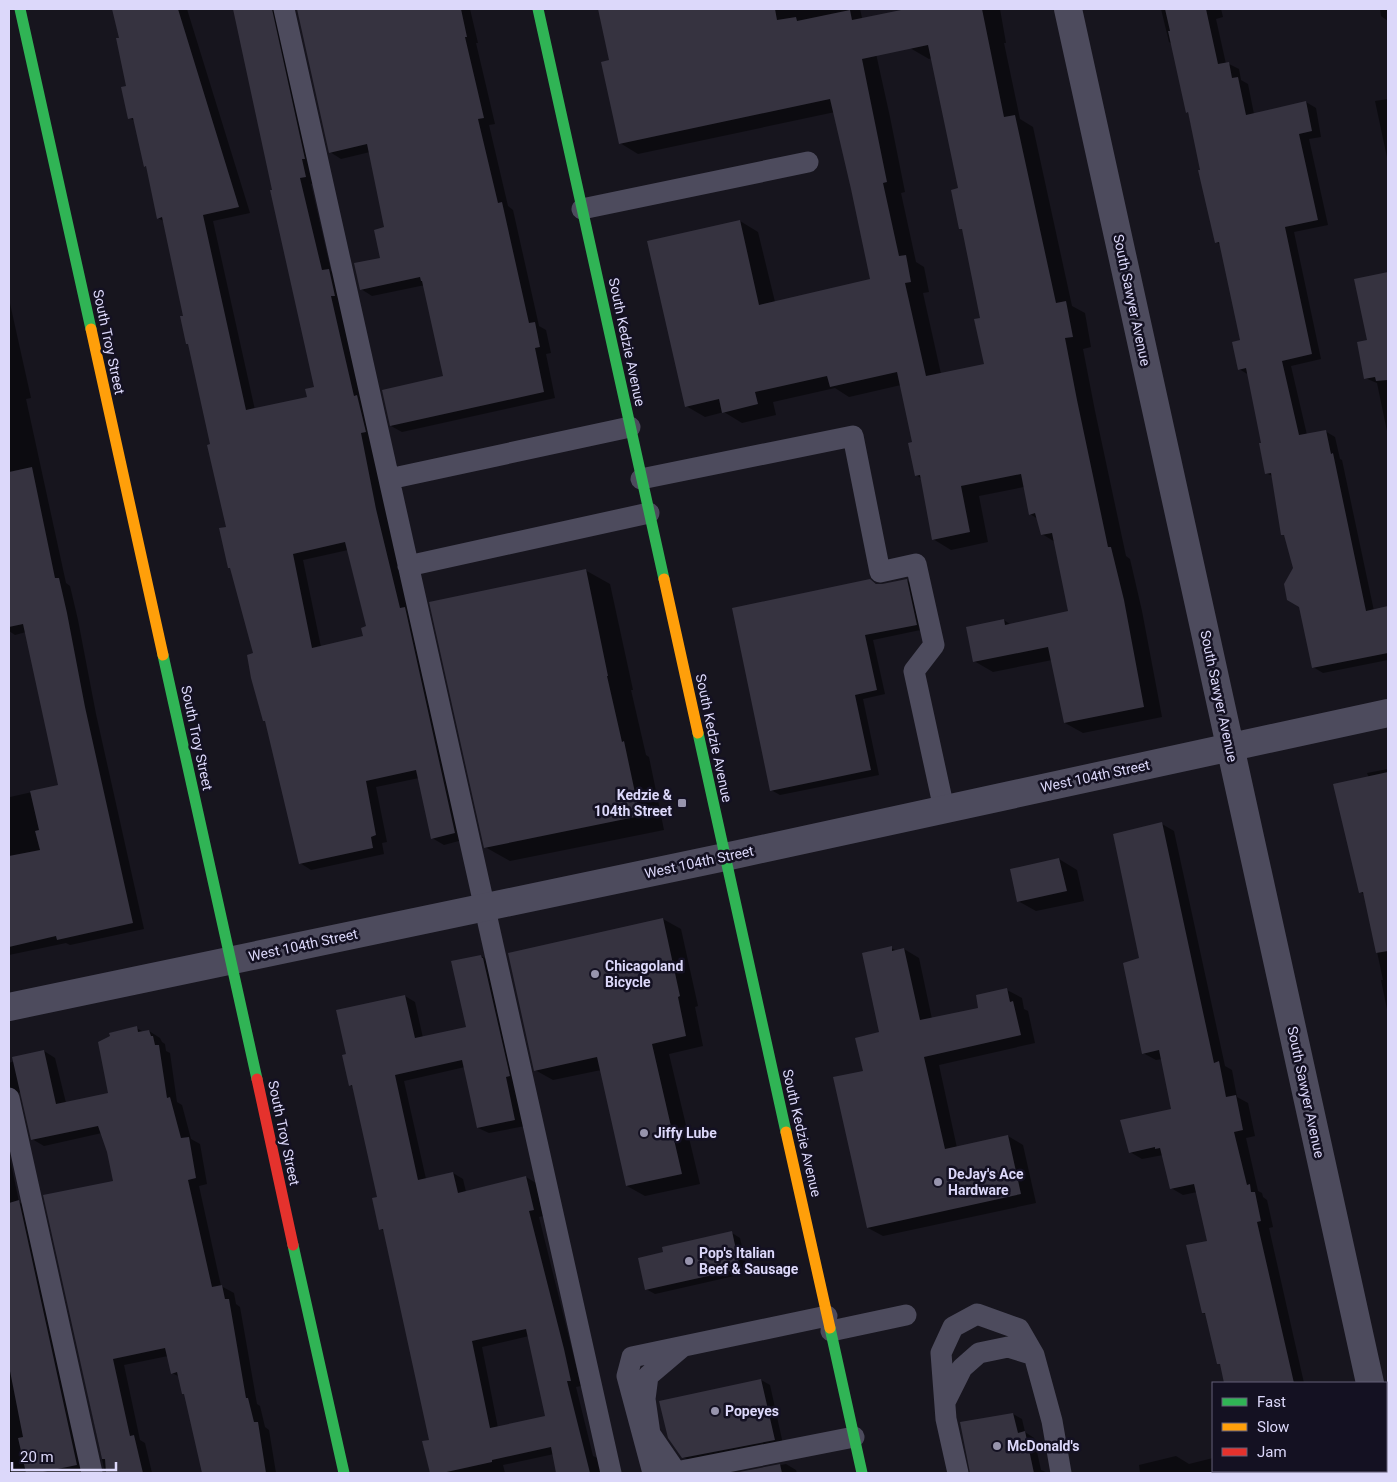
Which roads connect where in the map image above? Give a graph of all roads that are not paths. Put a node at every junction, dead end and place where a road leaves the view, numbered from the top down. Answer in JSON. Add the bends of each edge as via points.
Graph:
{"nodes":[{"id":1,"x":20,"y":9,"type":"edge"},
{"id":2,"x":284,"y":9,"type":"edge"},
{"id":3,"x":538,"y":9,"type":"edge"},
{"id":4,"x":1068,"y":9,"type":"edge"},
{"id":5,"x":808,"y":162,"type":"dead end"},
{"id":6,"x":582,"y":209,"type":"junction"},
{"id":7,"x":630,"y":428,"type":"junction"},
{"id":8,"x":389,"y":479,"type":"junction"},
{"id":9,"x":641,"y":479,"type":"junction"},
{"id":10,"x":649,"y":513,"type":"junction"},
{"id":11,"x":408,"y":566,"type":"junction"},
{"id":12,"x":1388,"y":713,"type":"edge"},
{"id":13,"x":1231,"y":747,"type":"junction"},
{"id":14,"x":944,"y":809,"type":"junction"},
{"id":15,"x":725,"y":856,"type":"junction"},
{"id":16,"x":484,"y":907,"type":"junction"},
{"id":17,"x":231,"y":961,"type":"junction"},
{"id":18,"x":9,"y":1007,"type":"edge"},
{"id":19,"x":9,"y":1098,"type":"edge"},
{"id":20,"x":906,"y":1315,"type":"dead end"},
{"id":21,"x":829,"y":1323,"type":"junction"},
{"id":22,"x":683,"y":1346,"type":"junction"},
{"id":23,"x":1034,"y":1355,"type":"junction"},
{"id":24,"x":1370,"y":1382,"type":"edge"},
{"id":25,"x":945,"y":1401,"type":"junction"},
{"id":26,"x":854,"y":1437,"type":"junction"},
{"id":27,"x":92,"y":1473,"type":"edge"},
{"id":28,"x":344,"y":1473,"type":"edge"},
{"id":29,"x":611,"y":1473,"type":"edge"},
{"id":30,"x":653,"y":1473,"type":"edge"},
{"id":31,"x":674,"y":1473,"type":"edge"},
{"id":32,"x":862,"y":1473,"type":"edge"},
{"id":33,"x":958,"y":1473,"type":"edge"},
{"id":34,"x":1061,"y":1473,"type":"edge"}],
"edges":[{"from":1,"to":17,"type":"main road","name":"South Troy Street"},
{"from":2,"to":8,"type":"lane"},
{"from":3,"to":6,"type":"main road","name":"South Kedzie Avenue"},
{"from":4,"to":13,"type":"street","name":"South Sawyer Avenue"},
{"from":5,"to":6,"type":"lane"},
{"from":6,"to":7,"type":"main road","name":"South Kedzie Avenue"},
{"from":7,"to":8,"type":"lane"},
{"from":7,"to":9,"type":"main road","name":"South Kedzie Avenue"},
{"from":8,"to":11,"type":"lane"},
{"from":9,"to":10,"type":"main road","name":"South Kedzie Avenue"},
{"from":9,"to":14,"type":"lane","via":[[853,436],[880,572],[916,564],[934,645],[914,671]]},
{"from":10,"to":11,"type":"lane"},
{"from":10,"to":15,"type":"main road","name":"South Kedzie Avenue"},
{"from":11,"to":16,"type":"lane"},
{"from":12,"to":13,"type":"street","name":"West 104th Street"},
{"from":13,"to":14,"type":"street","name":"West 104th Street"},
{"from":13,"to":24,"type":"street","name":"South Sawyer Avenue"},
{"from":14,"to":15,"type":"street","name":"West 104th Street"},
{"from":15,"to":16,"type":"street","name":"West 104th Street"},
{"from":15,"to":21,"type":"main road","name":"South Kedzie Avenue"},
{"from":16,"to":17,"type":"street","name":"West 104th Street"},
{"from":16,"to":29,"type":"lane"},
{"from":17,"to":18,"type":"street","name":"West 104th Street"},
{"from":17,"to":28,"type":"main road","name":"South Troy Street"},
{"from":19,"to":27,"type":"lane"},
{"from":20,"to":21,"type":"lane"},
{"from":21,"to":22,"type":"lane"},
{"from":21,"to":26,"type":"main road","name":"South Kedzie Avenue"},
{"from":22,"to":30,"type":"lane","via":[[632,1357],[627,1376]]},
{"from":22,"to":31,"type":"lane","via":[[648,1376],[646,1399],[650,1434]]},
{"from":23,"to":25,"type":"lane","via":[[1008,1347],[979,1353],[962,1368]]},
{"from":23,"to":25,"type":"lane","via":[[1019,1329],[977,1314],[953,1327],[941,1352]]},
{"from":23,"to":34,"type":"lane","via":[[1052,1421]]},
{"from":25,"to":33,"type":"lane"},
{"from":26,"to":31,"type":"lane"},
{"from":26,"to":32,"type":"main road","name":"South Kedzie Avenue"}]}
